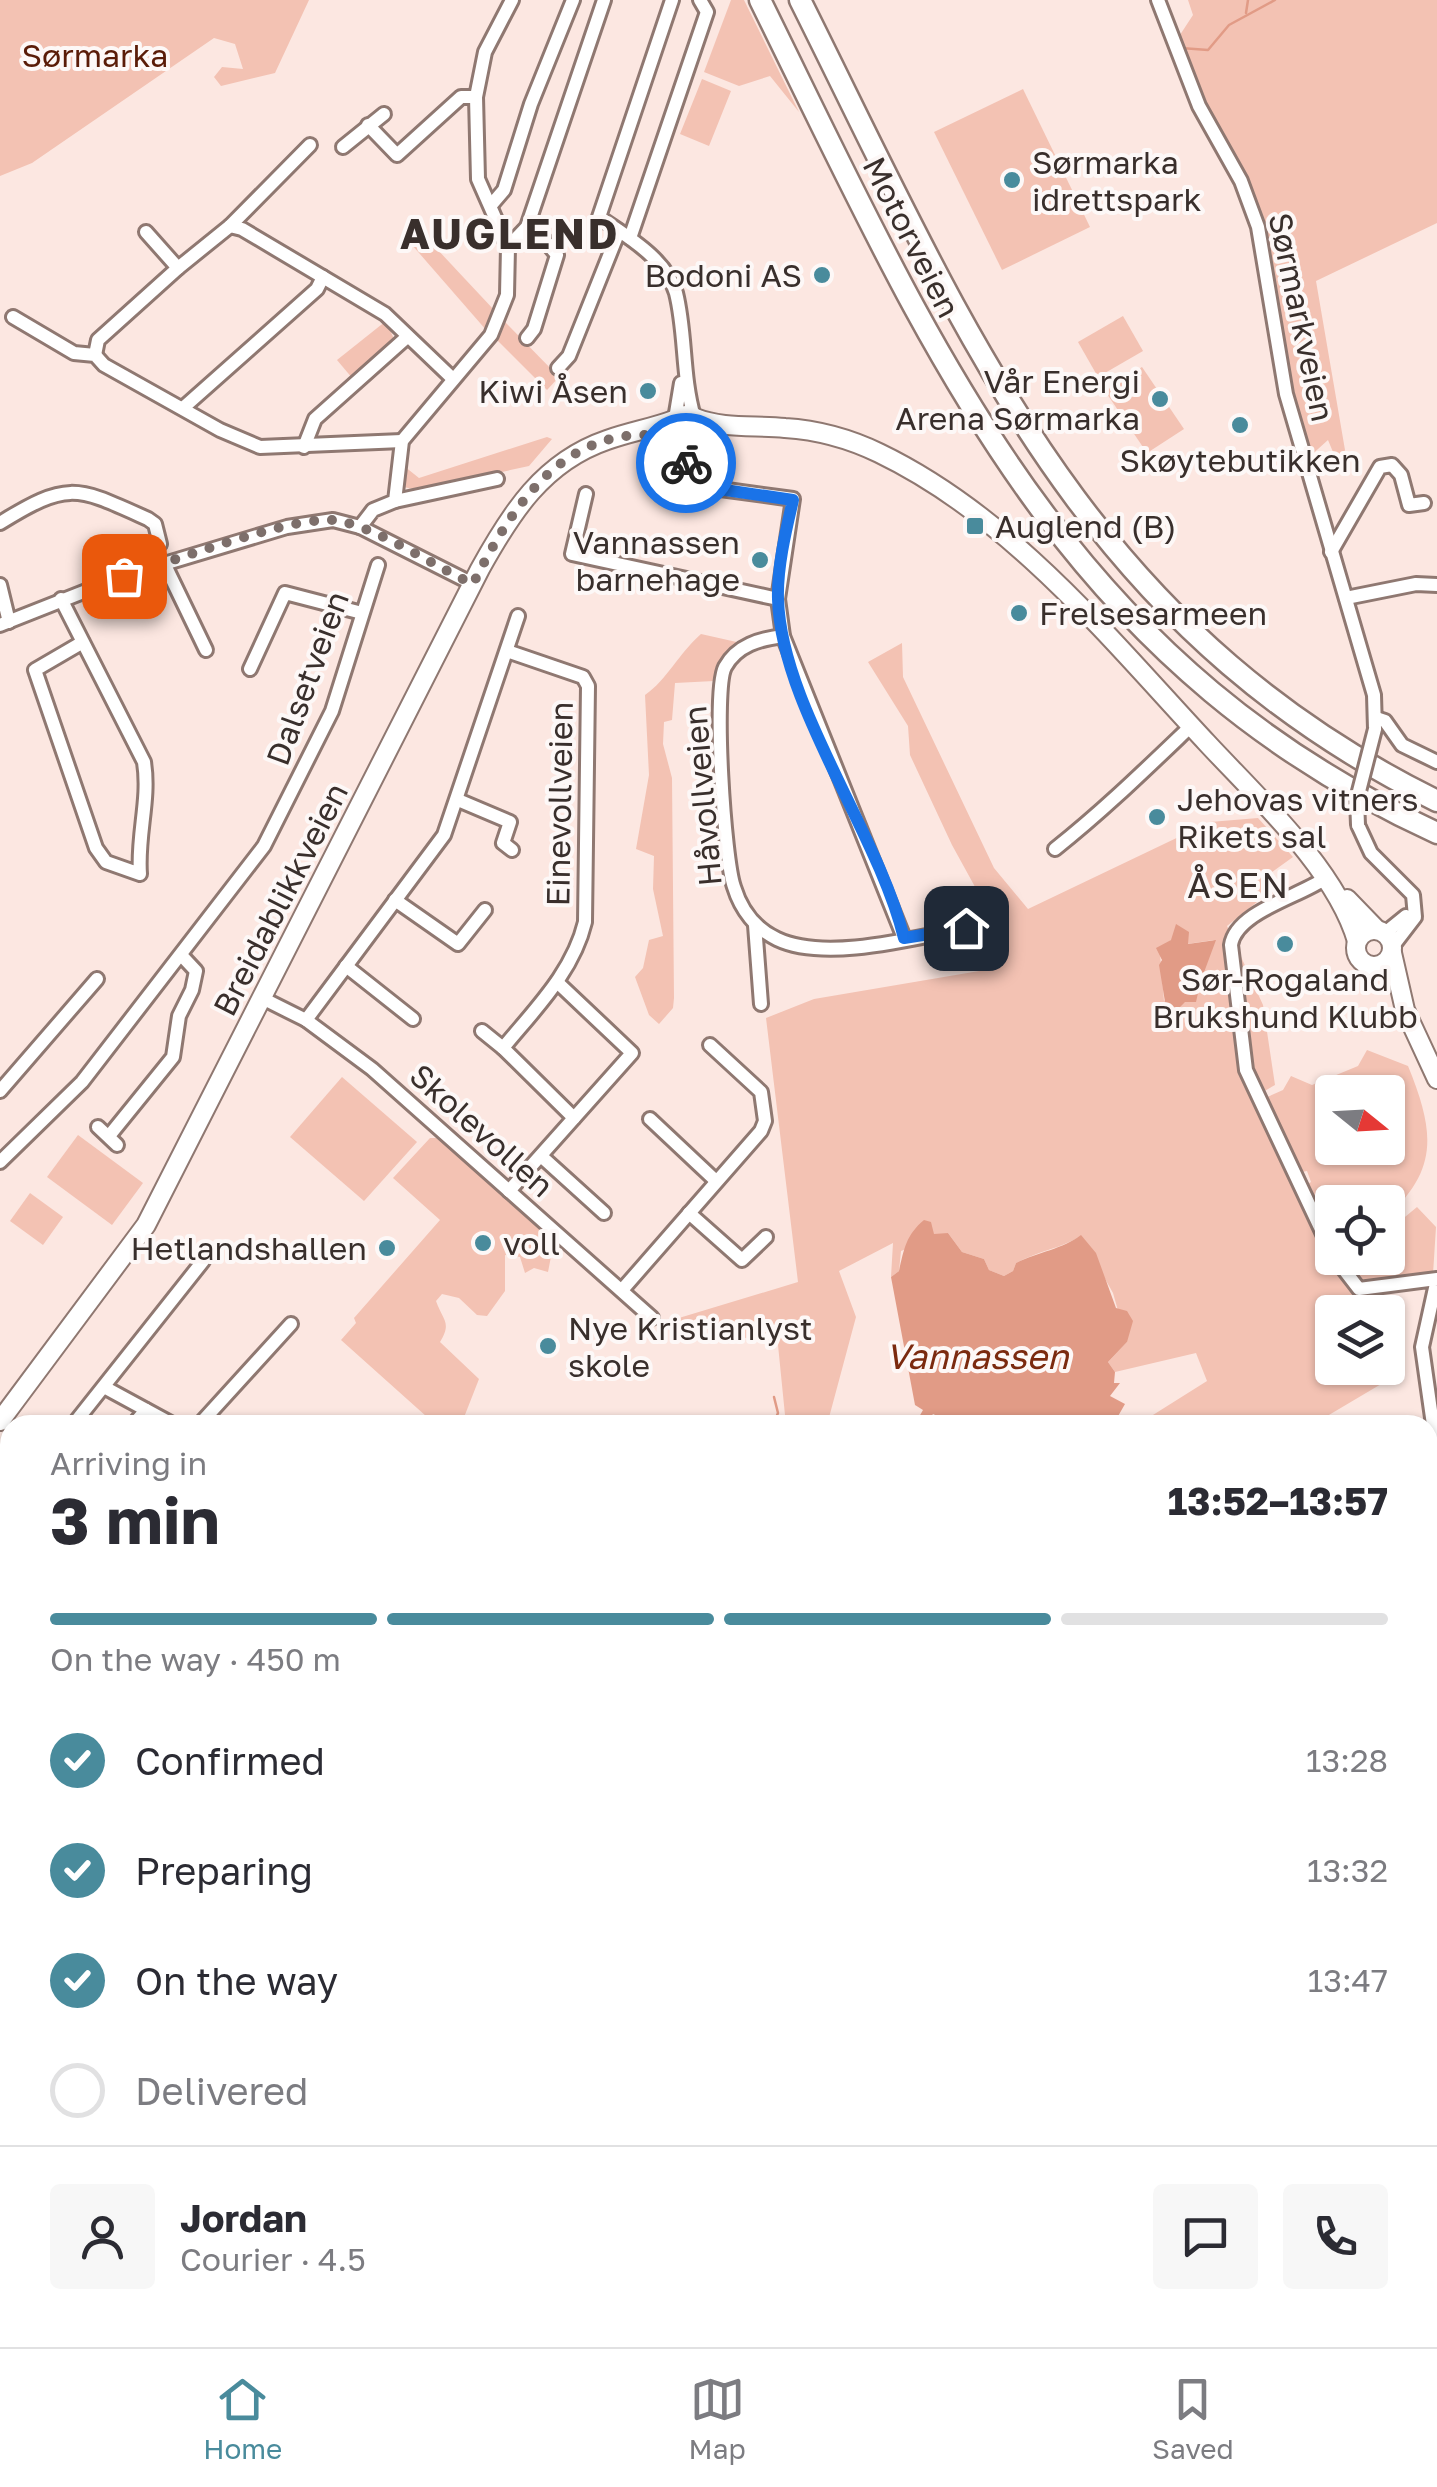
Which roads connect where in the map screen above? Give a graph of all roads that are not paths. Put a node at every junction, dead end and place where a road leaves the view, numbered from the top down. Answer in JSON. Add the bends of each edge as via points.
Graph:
{"nodes":[{"id":1,"x":512,"y":0,"type":"edge"},
{"id":2,"x":573,"y":0,"type":"edge"},
{"id":3,"x":604,"y":0,"type":"edge"},
{"id":4,"x":672,"y":0,"type":"edge"},
{"id":5,"x":700,"y":0,"type":"edge"},
{"id":6,"x":760,"y":0,"type":"edge"},
{"id":7,"x":800,"y":0,"type":"edge"},
{"id":8,"x":1158,"y":0,"type":"edge"},
{"id":9,"x":476,"y":97,"type":"junction"},
{"id":10,"x":384,"y":114,"type":"dead end"},
{"id":11,"x":368,"y":125,"type":"junction"},
{"id":12,"x":310,"y":146,"type":"dead end"},
{"id":13,"x":343,"y":147,"type":"dead end"},
{"id":14,"x":492,"y":204,"type":"junction"},
{"id":15,"x":230,"y":226,"type":"junction"},
{"id":16,"x":146,"y":232,"type":"dead end"},
{"id":17,"x":624,"y":234,"type":"junction"},
{"id":18,"x":512,"y":245,"type":"junction"},
{"id":19,"x":178,"y":268,"type":"junction"},
{"id":20,"x":322,"y":277,"type":"junction"},
{"id":21,"x":13,"y":317,"type":"dead end"},
{"id":22,"x":406,"y":337,"type":"junction"},
{"id":23,"x":527,"y":338,"type":"dead end"},
{"id":24,"x":95,"y":355,"type":"junction"},
{"id":25,"x":558,"y":368,"type":"dead end"},
{"id":26,"x":454,"y":380,"type":"junction"},
{"id":27,"x":183,"y":408,"type":"junction"},
{"id":28,"x":684,"y":418,"type":"junction"},
{"id":29,"x":745,"y":427,"type":"junction"},
{"id":30,"x":624,"y":435,"type":"junction"},
{"id":31,"x":402,"y":441,"type":"junction"},
{"id":32,"x":686,"y":441,"type":"junction"},
{"id":33,"x":304,"y":446,"type":"junction"},
{"id":34,"x":497,"y":479,"type":"dead end"},
{"id":35,"x":586,"y":494,"type":"dead end"},
{"id":36,"x":395,"y":501,"type":"junction"},
{"id":37,"x":1424,"y":503,"type":"dead end"},
{"id":38,"x":0,"y":523,"type":"edge"},
{"id":39,"x":360,"y":527,"type":"junction"},
{"id":40,"x":160,"y":544,"type":"dead end"},
{"id":41,"x":1330,"y":552,"type":"junction"},
{"id":42,"x":165,"y":564,"type":"junction"},
{"id":43,"x":378,"y":565,"type":"dead end"},
{"id":44,"x":473,"y":584,"type":"junction"},
{"id":45,"x":0,"y":585,"type":"edge"},
{"id":46,"x":1437,"y":585,"type":"edge"},
{"id":47,"x":1346,"y":598,"type":"junction"},
{"id":48,"x":62,"y":599,"type":"junction"},
{"id":49,"x":778,"y":599,"type":"junction"},
{"id":50,"x":362,"y":613,"type":"junction"},
{"id":51,"x":518,"y":616,"type":"dead end"},
{"id":52,"x":4,"y":624,"type":"edge"},
{"id":53,"x":783,"y":636,"type":"junction"},
{"id":54,"x":83,"y":642,"type":"junction"},
{"id":55,"x":206,"y":650,"type":"dead end"},
{"id":56,"x":507,"y":651,"type":"junction"},
{"id":57,"x":250,"y":668,"type":"dead end"},
{"id":58,"x":1376,"y":724,"type":"junction"},
{"id":59,"x":1191,"y":726,"type":"junction"},
{"id":60,"x":1328,"y":739,"type":"junction"},
{"id":61,"x":1437,"y":762,"type":"edge"},
{"id":62,"x":1437,"y":789,"type":"edge"},
{"id":63,"x":458,"y":800,"type":"junction"},
{"id":64,"x":1437,"y":801,"type":"edge"},
{"id":65,"x":1284,"y":827,"type":"junction"},
{"id":66,"x":1437,"y":833,"type":"edge"},
{"id":67,"x":1055,"y":849,"type":"dead end"},
{"id":68,"x":512,"y":850,"type":"dead end"},
{"id":69,"x":1324,"y":879,"type":"junction"},
{"id":70,"x":395,"y":900,"type":"junction"},
{"id":71,"x":486,"y":910,"type":"dead end"},
{"id":72,"x":756,"y":924,"type":"junction"},
{"id":73,"x":966,"y":928,"type":"dead end"},
{"id":74,"x":904,"y":938,"type":"junction"},
{"id":75,"x":1357,"y":941,"type":"junction"},
{"id":76,"x":1387,"y":941,"type":"junction"},
{"id":77,"x":182,"y":956,"type":"junction"},
{"id":78,"x":346,"y":966,"type":"junction"},
{"id":79,"x":1371,"y":966,"type":"junction"},
{"id":80,"x":96,"y":978,"type":"dead end"},
{"id":81,"x":558,"y":982,"type":"junction"},
{"id":82,"x":264,"y":999,"type":"junction"},
{"id":83,"x":1402,"y":1003,"type":"junction"},
{"id":84,"x":761,"y":1004,"type":"dead end"},
{"id":85,"x":413,"y":1018,"type":"dead end"},
{"id":86,"x":306,"y":1020,"type":"junction"},
{"id":87,"x":482,"y":1031,"type":"dead end"},
{"id":88,"x":710,"y":1045,"type":"dead end"},
{"id":89,"x":503,"y":1048,"type":"junction"},
{"id":90,"x":1437,"y":1079,"type":"edge"},
{"id":91,"x":2,"y":1085,"type":"edge"},
{"id":92,"x":574,"y":1118,"type":"junction"},
{"id":93,"x":650,"y":1120,"type":"dead end"},
{"id":94,"x":108,"y":1136,"type":"dead end"},
{"id":95,"x":541,"y":1156,"type":"junction"},
{"id":96,"x":0,"y":1162,"type":"edge"},
{"id":97,"x":716,"y":1181,"type":"junction"},
{"id":98,"x":509,"y":1191,"type":"junction"},
{"id":99,"x":604,"y":1213,"type":"dead end"},
{"id":100,"x":689,"y":1213,"type":"junction"},
{"id":101,"x":1315,"y":1215,"type":"edge"},
{"id":102,"x":766,"y":1237,"type":"dead end"},
{"id":103,"x":203,"y":1260,"type":"dead end"},
{"id":104,"x":1349,"y":1275,"type":"edge"},
{"id":105,"x":1437,"y":1279,"type":"edge"},
{"id":106,"x":622,"y":1290,"type":"junction"},
{"id":107,"x":652,"y":1318,"type":"dead end"},
{"id":108,"x":291,"y":1324,"type":"dead end"},
{"id":109,"x":104,"y":1387,"type":"junction"},
{"id":110,"x":146,"y":1410,"type":"junction"},
{"id":111,"x":3,"y":1415,"type":"edge"},
{"id":112,"x":80,"y":1415,"type":"edge"},
{"id":113,"x":142,"y":1415,"type":"edge"},
{"id":114,"x":155,"y":1415,"type":"edge"},
{"id":115,"x":208,"y":1415,"type":"edge"},
{"id":116,"x":1427,"y":1415,"type":"edge"}],
"edges":[{"from":1,"to":9,"type":"street","via":[[485,52]]},
{"from":2,"to":14,"type":"street","via":[[504,190]]},
{"from":3,"to":18,"type":"street","via":[[526,227]]},
{"from":4,"to":17,"type":"street","via":[[599,217]]},
{"from":5,"to":17,"type":"street","via":[[707,12]]},
{"from":6,"to":66,"type":"highway","name":"Motorveien","via":[[955,382],[1075,558],[1169,656],[1249,722],[1336,780]]},
{"from":7,"to":60,"type":"highway","name":"Motorveien","via":[[954,307],[1039,452],[1082,512],[1191,632]]},
{"from":8,"to":41,"type":"street","name":"Sørmarkveien","via":[[1198,106],[1241,181],[1258,227],[1279,363]]},
{"from":9,"to":11,"type":"street","via":[[461,98],[396,154]]},
{"from":9,"to":14,"type":"street","via":[[478,179]]},
{"from":10,"to":11,"type":"street"},
{"from":11,"to":13,"type":"street"},
{"from":12,"to":15,"type":"street"},
{"from":14,"to":18,"type":"street"},
{"from":15,"to":19,"type":"street"},
{"from":15,"to":20,"type":"street"},
{"from":16,"to":19,"type":"street"},
{"from":17,"to":25,"type":"street"},
{"from":17,"to":28,"type":"street","via":[[661,267],[675,290]]},
{"from":18,"to":23,"type":"street","via":[[530,235],[543,238],[557,255]]},
{"from":18,"to":26,"type":"street","via":[[499,318]]},
{"from":19,"to":24,"type":"street","via":[[98,340]]},
{"from":20,"to":22,"type":"street","via":[[385,314]]},
{"from":20,"to":27,"type":"street","via":[[317,289]]},
{"from":21,"to":24,"type":"street","via":[[74,353]]},
{"from":22,"to":26,"type":"street"},
{"from":22,"to":33,"type":"street","via":[[315,419]]},
{"from":24,"to":27,"type":"street"},
{"from":26,"to":31,"type":"street"},
{"from":27,"to":33,"type":"street","via":[[249,444]]},
{"from":28,"to":29,"type":"main road"},
{"from":28,"to":30,"type":"main road","name":"Breidablikkveien"},
{"from":28,"to":32,"type":"main road","via":[[700,424]]},
{"from":29,"to":32,"type":"main road"},
{"from":29,"to":59,"type":"main road","via":[[849,440],[944,492],[1042,571]]},
{"from":30,"to":32,"type":"main road","name":"Breidablikkveien"},
{"from":30,"to":44,"type":"main road","name":"Breidablikkveien","via":[[582,450],[541,479],[500,532]]},
{"from":31,"to":33,"type":"street"},
{"from":31,"to":36,"type":"street"},
{"from":32,"to":49,"type":"street","via":[[689,473],[698,486],[793,500]]},
{"from":34,"to":36,"type":"street"},
{"from":35,"to":49,"type":"street","via":[[572,554]]},
{"from":36,"to":39,"type":"street","via":[[373,510]]},
{"from":37,"to":41,"type":"street","via":[[1409,505],[1399,471],[1380,467]]},
{"from":38,"to":40,"type":"street","via":[[74,490],[148,519]]},
{"from":39,"to":42,"type":"street","via":[[314,522]]},
{"from":39,"to":44,"type":"street"},
{"from":41,"to":47,"type":"street","name":"Sørmarkveien"},
{"from":42,"to":48,"type":"street"},
{"from":42,"to":55,"type":"street"},
{"from":43,"to":50,"type":"street","name":"Dalsetveien"},
{"from":44,"to":82,"type":"main road","name":"Breidablikkveien"},
{"from":45,"to":52,"type":"street"},
{"from":46,"to":47,"type":"street"},
{"from":47,"to":58,"type":"street","name":"Sørmarkveien"},
{"from":48,"to":52,"type":"street"},
{"from":48,"to":54,"type":"street"},
{"from":49,"to":53,"type":"street"},
{"from":50,"to":57,"type":"street","via":[[286,593]]},
{"from":50,"to":77,"type":"street","name":"Dalsetveien","via":[[306,770],[264,846]]},
{"from":51,"to":56,"type":"street"},
{"from":53,"to":72,"type":"street","name":"Håvollveien","via":[[737,652],[720,680],[730,871]]},
{"from":53,"to":74,"type":"street"},
{"from":54,"to":54,"type":"street","via":[[36,670],[96,848],[106,862],[140,874],[144,762]]},
{"from":56,"to":63,"type":"street"},
{"from":56,"to":81,"type":"street","name":"Einevollveien","via":[[583,676],[588,686],[585,922]]},
{"from":58,"to":61,"type":"street","via":[[1385,722],[1402,745]]},
{"from":58,"to":76,"type":"street","name":"Sørmarkveien","bridge":true,"via":[[1357,799],[1358,824],[1371,853],[1408,887],[1415,907]]},
{"from":59,"to":65,"type":"main road"},
{"from":59,"to":67,"type":"street"},
{"from":60,"to":62,"type":"highway"},
{"from":60,"to":64,"type":"highway","name":"Motorveien"},
{"from":63,"to":68,"type":"street","via":[[510,822],[503,843]]},
{"from":63,"to":70,"type":"street","via":[[444,835]]},
{"from":65,"to":69,"type":"main road"},
{"from":65,"to":76,"type":"main road"},
{"from":69,"to":75,"type":"main road"},
{"from":69,"to":101,"type":"street","via":[[1248,920],[1232,934],[1231,945],[1246,1070]]},
{"from":70,"to":71,"type":"street","via":[[458,944]]},
{"from":70,"to":78,"type":"street"},
{"from":72,"to":74,"type":"street","name":"Håvollveien","via":[[812,948]]},
{"from":72,"to":84,"type":"street","name":"Håvollveien"},
{"from":73,"to":74,"type":"street","name":"Håvollveien"},
{"from":75,"to":76,"type":"main road","via":[[1366,932]]},
{"from":75,"to":79,"type":"main road","via":[[1360,960]]},
{"from":76,"to":79,"type":"main road","via":[[1384,964]]},
{"from":76,"to":83,"type":"main road"},
{"from":77,"to":94,"type":"street","via":[[196,970],[173,1057]]},
{"from":77,"to":96,"type":"street","name":"Dalsetveien","via":[[68,1098]]},
{"from":78,"to":85,"type":"street"},
{"from":78,"to":86,"type":"street"},
{"from":79,"to":83,"type":"main road"},
{"from":80,"to":91,"type":"street"},
{"from":81,"to":89,"type":"street","name":"Einevollveien"},
{"from":81,"to":92,"type":"street","via":[[632,1053]]},
{"from":82,"to":86,"type":"street","name":"Skolevollen"},
{"from":82,"to":111,"type":"main road","name":"Breidablikkveien","via":[[146,1225]]},
{"from":83,"to":90,"type":"main road"},
{"from":86,"to":98,"type":"street","name":"Skolevollen","via":[[372,1069]]},
{"from":87,"to":89,"type":"street"},
{"from":88,"to":97,"type":"street","via":[[761,1092],[764,1109],[761,1131]]},
{"from":89,"to":92,"type":"street"},
{"from":92,"to":95,"type":"street"},
{"from":93,"to":97,"type":"street"},
{"from":95,"to":98,"type":"street"},
{"from":95,"to":99,"type":"street"},
{"from":97,"to":100,"type":"street"},
{"from":98,"to":106,"type":"street","name":"Skolevollen"},
{"from":100,"to":102,"type":"street","via":[[742,1260]]},
{"from":100,"to":106,"type":"street"},
{"from":103,"to":109,"type":"street"},
{"from":104,"to":105,"type":"street","via":[[1359,1289]]},
{"from":105,"to":116,"type":"street","via":[[1422,1347]]},
{"from":106,"to":107,"type":"street","name":"Skolevollen"},
{"from":108,"to":115,"type":"street"},
{"from":109,"to":110,"type":"street"},
{"from":109,"to":112,"type":"street"},
{"from":110,"to":113,"type":"street"},
{"from":110,"to":114,"type":"street"}]}
